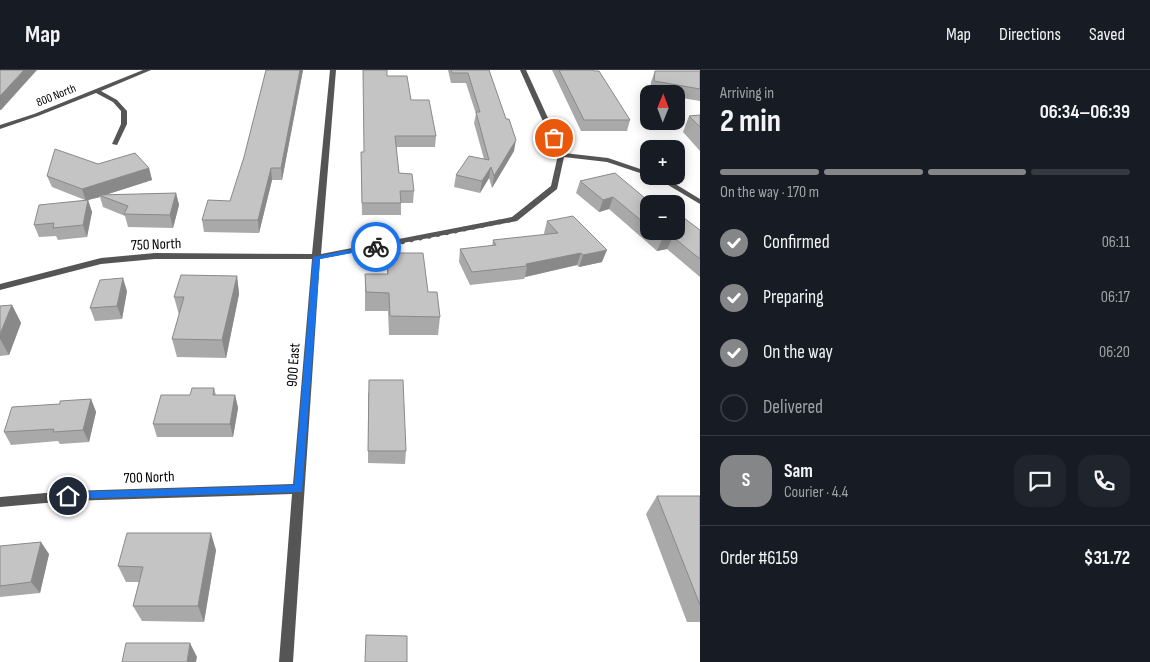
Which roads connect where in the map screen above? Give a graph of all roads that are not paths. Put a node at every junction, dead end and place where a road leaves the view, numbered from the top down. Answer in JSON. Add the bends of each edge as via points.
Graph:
{"nodes":[{"id":1,"x":148,"y":70,"type":"edge"},
{"id":2,"x":333,"y":70,"type":"edge"},
{"id":3,"x":523,"y":70,"type":"edge"},
{"id":4,"x":96,"y":91,"type":"junction"},
{"id":5,"x":0,"y":127,"type":"edge"},
{"id":6,"x":114,"y":144,"type":"dead end"},
{"id":7,"x":561,"y":155,"type":"junction"},
{"id":8,"x":640,"y":171,"type":"edge"},
{"id":9,"x":671,"y":185,"type":"edge"},
{"id":10,"x":700,"y":202,"type":"edge"},
{"id":11,"x":316,"y":257,"type":"junction"},
{"id":12,"x":0,"y":286,"type":"edge"},
{"id":13,"x":298,"y":489,"type":"junction"},
{"id":14,"x":0,"y":502,"type":"edge"},
{"id":15,"x":286,"y":662,"type":"edge"}],
"edges":[{"from":1,"to":4,"type":"street","name":"800 North"},
{"from":2,"to":11,"type":"street","name":"900 East"},
{"from":3,"to":7,"type":"street"},
{"from":4,"to":5,"type":"street","name":"800 North"},
{"from":4,"to":6,"type":"street","via":[[114,99],[124,109],[124,127]]},
{"from":7,"to":8,"type":"street","via":[[608,160]]},
{"from":7,"to":11,"type":"street","name":"750 North","via":[[554,187],[514,219]]},
{"from":9,"to":10,"type":"street"},
{"from":11,"to":12,"type":"street","name":"750 North","via":[[155,256],[101,261]]},
{"from":11,"to":13,"type":"street","name":"900 East"},
{"from":13,"to":14,"type":"street","name":"700 North","via":[[68,496]]},
{"from":13,"to":15,"type":"street","name":"900 East"}]}
